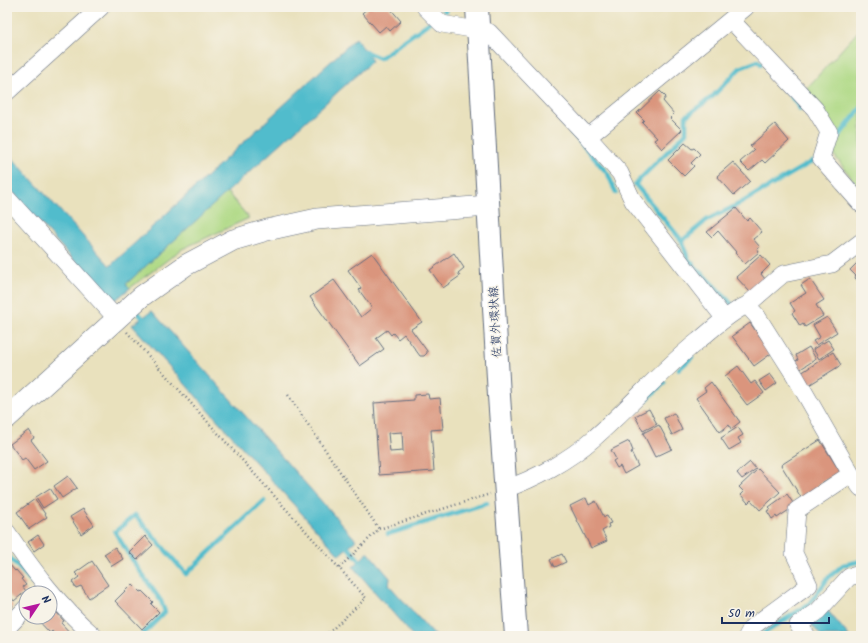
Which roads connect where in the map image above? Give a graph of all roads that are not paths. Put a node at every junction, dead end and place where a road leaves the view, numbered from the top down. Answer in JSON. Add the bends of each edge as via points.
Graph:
{"nodes":[{"id":1,"x":101,"y":7,"type":"edge"},
{"id":2,"x":426,"y":7,"type":"edge"},
{"id":3,"x":477,"y":7,"type":"edge"},
{"id":4,"x":746,"y":7,"type":"edge"},
{"id":5,"x":731,"y":20,"type":"junction"},
{"id":6,"x":479,"y":31,"type":"junction"},
{"id":7,"x":7,"y":92,"type":"edge"},
{"id":8,"x":588,"y":137,"type":"junction"},
{"id":9,"x":7,"y":198,"type":"edge"},
{"id":10,"x":861,"y":204,"type":"edge"},
{"id":11,"x":488,"y":206,"type":"junction"},
{"id":12,"x":861,"y":242,"type":"edge"},
{"id":13,"x":740,"y":313,"type":"junction"},
{"id":14,"x":117,"y":319,"type":"junction"},
{"id":15,"x":7,"y":418,"type":"edge"},
{"id":16,"x":851,"y":474,"type":"junction"},
{"id":17,"x":861,"y":488,"type":"edge"},
{"id":18,"x":505,"y":489,"type":"junction"},
{"id":19,"x":7,"y":532,"type":"edge"},
{"id":20,"x":861,"y":574,"type":"edge"},
{"id":21,"x":40,"y":585,"type":"edge"},
{"id":22,"x":58,"y":604,"type":"edge"},
{"id":23,"x":18,"y":616,"type":"edge"},
{"id":24,"x":7,"y":628,"type":"edge"},
{"id":25,"x":94,"y":636,"type":"edge"},
{"id":26,"x":516,"y":636,"type":"edge"},
{"id":27,"x":747,"y":636,"type":"edge"},
{"id":28,"x":807,"y":636,"type":"edge"}],
"edges":[{"from":1,"to":7,"type":"street"},
{"from":2,"to":6,"type":"street","via":[[442,24]]},
{"from":3,"to":6,"type":"main road","name":"佐賀外環状線"},
{"from":4,"to":5,"type":"street"},
{"from":5,"to":8,"type":"street"},
{"from":5,"to":10,"type":"street","via":[[815,110],[829,132],[821,158]]},
{"from":6,"to":8,"type":"street","via":[[489,32]]},
{"from":6,"to":11,"type":"main road","name":"佐賀外環状線"},
{"from":8,"to":13,"type":"street","via":[[620,173],[633,201]]},
{"from":9,"to":14,"type":"street"},
{"from":11,"to":14,"type":"street","via":[[317,219],[233,240],[186,265],[142,296]]},
{"from":11,"to":18,"type":"main road","name":"佐賀外環状線"},
{"from":12,"to":13,"type":"street","via":[[832,264],[783,274]]},
{"from":13,"to":16,"type":"street","via":[[795,376]]},
{"from":13,"to":18,"type":"street","via":[[686,350],[592,440],[561,462]]},
{"from":14,"to":15,"type":"street"},
{"from":16,"to":17,"type":"street"},
{"from":16,"to":27,"type":"street","via":[[797,510],[794,553],[809,585],[752,627]]},
{"from":18,"to":26,"type":"main road","name":"佐賀外環状線"},
{"from":19,"to":21,"type":"street"},
{"from":20,"to":28,"type":"street","via":[[849,577],[813,614],[798,625]]},
{"from":22,"to":25,"type":"street"},
{"from":23,"to":24,"type":"street"}]}
